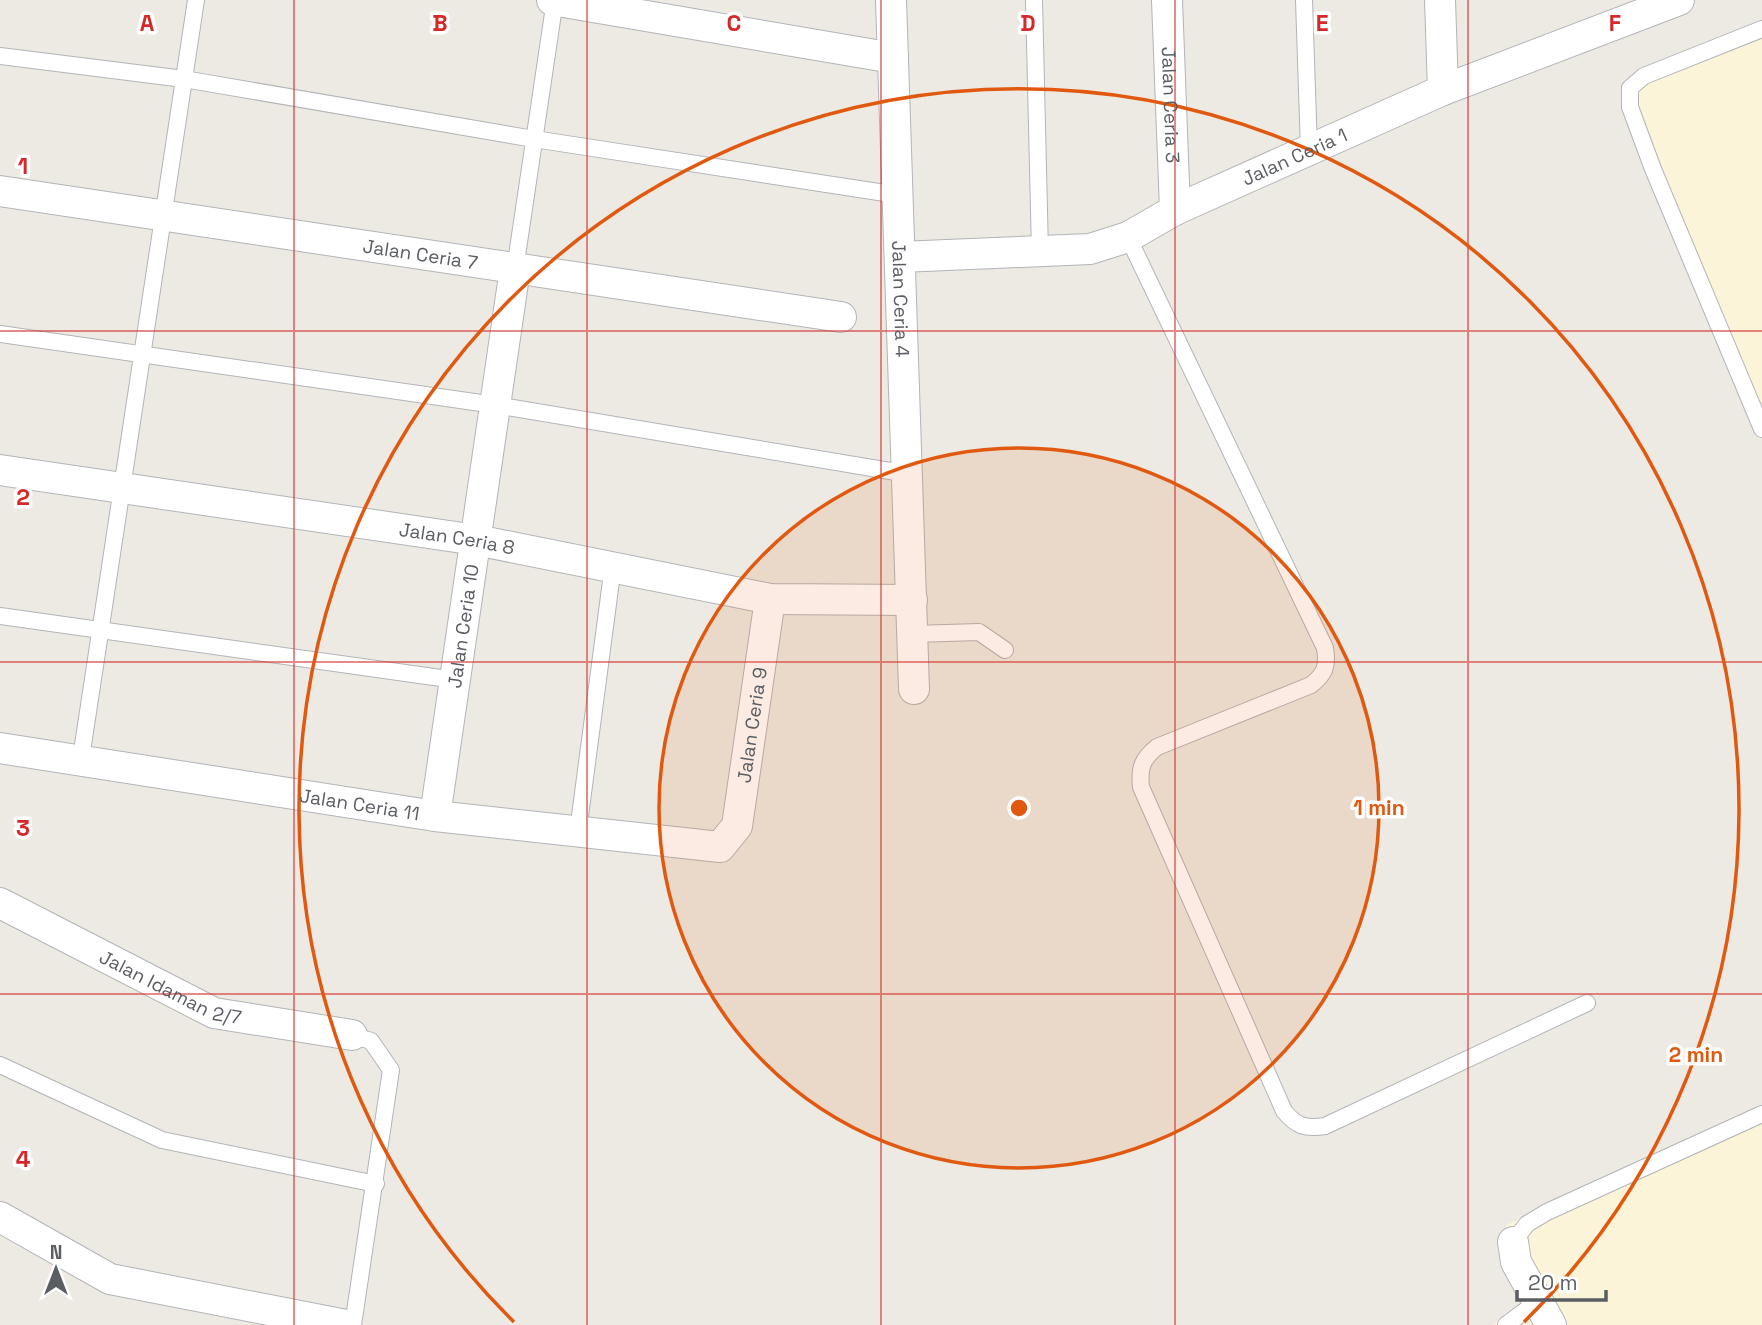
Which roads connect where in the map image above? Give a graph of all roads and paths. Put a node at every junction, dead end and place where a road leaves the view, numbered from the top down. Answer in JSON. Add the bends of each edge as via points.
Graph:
{"nodes":[{"id":1,"x":196,"y":0,"type":"edge"},
{"id":2,"x":554,"y":0,"type":"edge"},
{"id":3,"x":891,"y":0,"type":"edge"},
{"id":4,"x":1034,"y":0,"type":"edge"},
{"id":5,"x":1167,"y":0,"type":"edge"},
{"id":6,"x":1304,"y":0,"type":"edge"},
{"id":7,"x":1440,"y":0,"type":"edge"},
{"id":8,"x":1679,"y":0,"type":"edge"},
{"id":9,"x":1762,"y":29,"type":"edge"},
{"id":10,"x":0,"y":55,"type":"edge"},
{"id":11,"x":893,"y":58,"type":"junction"},
{"id":12,"x":184,"y":79,"type":"junction"},
{"id":13,"x":1443,"y":90,"type":"junction"},
{"id":14,"x":534,"y":139,"type":"junction"},
{"id":15,"x":1309,"y":150,"type":"junction"},
{"id":16,"x":0,"y":191,"type":"edge"},
{"id":17,"x":898,"y":195,"type":"junction"},
{"id":18,"x":1175,"y":210,"type":"junction"},
{"id":19,"x":163,"y":216,"type":"junction"},
{"id":20,"x":1128,"y":237,"type":"junction"},
{"id":21,"x":1040,"y":252,"type":"junction"},
{"id":22,"x":900,"y":257,"type":"junction"},
{"id":23,"x":515,"y":268,"type":"junction"},
{"id":24,"x":841,"y":317,"type":"dead end"},
{"id":25,"x":0,"y":334,"type":"edge"},
{"id":26,"x":142,"y":354,"type":"junction"},
{"id":27,"x":495,"y":405,"type":"junction"},
{"id":28,"x":1762,"y":429,"type":"edge"},
{"id":29,"x":0,"y":470,"type":"edge"},
{"id":30,"x":908,"y":474,"type":"junction"},
{"id":31,"x":122,"y":487,"type":"junction"},
{"id":32,"x":476,"y":540,"type":"junction"},
{"id":33,"x":613,"y":566,"type":"junction"},
{"id":34,"x":771,"y":599,"type":"junction"},
{"id":35,"x":912,"y":600,"type":"junction"},
{"id":36,"x":0,"y":616,"type":"edge"},
{"id":37,"x":101,"y":630,"type":"junction"},
{"id":38,"x":913,"y":634,"type":"junction"},
{"id":39,"x":1005,"y":650,"type":"dead end"},
{"id":40,"x":454,"y":680,"type":"junction"},
{"id":41,"x":914,"y":690,"type":"dead end"},
{"id":42,"x":0,"y":747,"type":"edge"},
{"id":43,"x":81,"y":758,"type":"junction"},
{"id":44,"x":435,"y":816,"type":"junction"},
{"id":45,"x":578,"y":831,"type":"junction"},
{"id":46,"x":720,"y":847,"type":"joint"},
{"id":47,"x":0,"y":903,"type":"edge"},
{"id":48,"x":1587,"y":1003,"type":"dead end"},
{"id":49,"x":352,"y":1035,"type":"joint"},
{"id":50,"x":0,"y":1065,"type":"edge"},
{"id":51,"x":1762,"y":1114,"type":"edge"},
{"id":52,"x":376,"y":1184,"type":"junction"},
{"id":53,"x":0,"y":1217,"type":"edge"},
{"id":54,"x":1513,"y":1242,"type":"joint"},
{"id":55,"x":1544,"y":1313,"type":"edge"},
{"id":56,"x":346,"y":1325,"type":"edge"},
{"id":57,"x":353,"y":1325,"type":"edge"},
{"id":58,"x":1506,"y":1325,"type":"edge"}],
"edges":[{"from":1,"to":12,"type":"lane"},
{"from":2,"to":11,"type":"street"},
{"from":2,"to":14,"type":"lane"},
{"from":3,"to":11,"type":"street","name":"Jalan Ceria 4"},
{"from":4,"to":21,"type":"lane"},
{"from":5,"to":18,"type":"street","name":"Jalan Ceria 3"},
{"from":6,"to":15,"type":"lane"},
{"from":7,"to":13,"type":"street"},
{"from":8,"to":13,"type":"street","name":"Jalan Ceria 1"},
{"from":9,"to":28,"type":"lane","via":[[1644,76],[1630,88],[1630,107],[1653,169]]},
{"from":10,"to":12,"type":"lane"},
{"from":11,"to":17,"type":"street","name":"Jalan Ceria 4"},
{"from":12,"to":14,"type":"lane"},
{"from":12,"to":19,"type":"lane"},
{"from":13,"to":15,"type":"street","name":"Jalan Ceria 1"},
{"from":14,"to":17,"type":"lane"},
{"from":14,"to":23,"type":"lane"},
{"from":15,"to":18,"type":"street","name":"Jalan Ceria 1"},
{"from":16,"to":19,"type":"street","name":"Jalan Ceria 7"},
{"from":17,"to":22,"type":"street","name":"Jalan Ceria 4"},
{"from":18,"to":20,"type":"street","name":"Jalan Ceria 1"},
{"from":19,"to":23,"type":"street","name":"Jalan Ceria 7"},
{"from":19,"to":26,"type":"lane"},
{"from":20,"to":21,"type":"street","name":"Jalan Ceria 1","via":[[1090,249]]},
{"from":20,"to":48,"type":"lane","via":[[1325,648],[1328,663],[1322,677],[1311,685],[1157,747],[1145,757],[1139,772],[1284,1111],[1294,1123],[1309,1129],[1325,1126]]},
{"from":21,"to":22,"type":"street","name":"Jalan Ceria 1"},
{"from":22,"to":30,"type":"street","name":"Jalan Ceria 4"},
{"from":23,"to":24,"type":"street","name":"Jalan Ceria 7"},
{"from":23,"to":27,"type":"street","name":"Jalan Ceria 10"},
{"from":25,"to":26,"type":"lane"},
{"from":26,"to":27,"type":"lane"},
{"from":26,"to":31,"type":"lane"},
{"from":27,"to":30,"type":"lane"},
{"from":27,"to":32,"type":"street","name":"Jalan Ceria 10"},
{"from":29,"to":31,"type":"street","name":"Jalan Ceria 8"},
{"from":30,"to":35,"type":"street","name":"Jalan Ceria 4"},
{"from":31,"to":32,"type":"street","name":"Jalan Ceria 8"},
{"from":31,"to":37,"type":"lane"},
{"from":32,"to":33,"type":"street","name":"Jalan Ceria 8"},
{"from":32,"to":40,"type":"street","name":"Jalan Ceria 10"},
{"from":33,"to":34,"type":"street","name":"Jalan Ceria 8"},
{"from":33,"to":45,"type":"lane"},
{"from":34,"to":35,"type":"street","name":"Jalan Ceria 8"},
{"from":34,"to":46,"type":"street","name":"Jalan Ceria 9","via":[[737,826]]},
{"from":35,"to":38,"type":"street","name":"Jalan Ceria 4"},
{"from":36,"to":37,"type":"lane"},
{"from":37,"to":40,"type":"lane"},
{"from":37,"to":43,"type":"lane"},
{"from":38,"to":39,"type":"lane","via":[[979,632]]},
{"from":38,"to":41,"type":"street","name":"Jalan Ceria 4"},
{"from":40,"to":44,"type":"street","name":"Jalan Ceria 10"},
{"from":42,"to":43,"type":"street","name":"Jalan Ceria 11"},
{"from":43,"to":44,"type":"street","name":"Jalan Ceria 11"},
{"from":44,"to":45,"type":"street","name":"Jalan Ceria 11"},
{"from":45,"to":46,"type":"street","name":"Jalan Ceria 11"},
{"from":47,"to":49,"type":"street","name":"Jalan Idaman 2/7","via":[[214,1013]]},
{"from":49,"to":52,"type":"lane","via":[[371,1041],[391,1069]]},
{"from":50,"to":52,"type":"lane","via":[[162,1140]]},
{"from":51,"to":54,"type":"lane","via":[[1546,1212],[1527,1224]]},
{"from":52,"to":57,"type":"lane"},
{"from":53,"to":56,"type":"street","via":[[110,1279]]},
{"from":54,"to":55,"type":"street","via":[[1516,1262]]},
{"from":55,"to":58,"type":"lane"}]}
